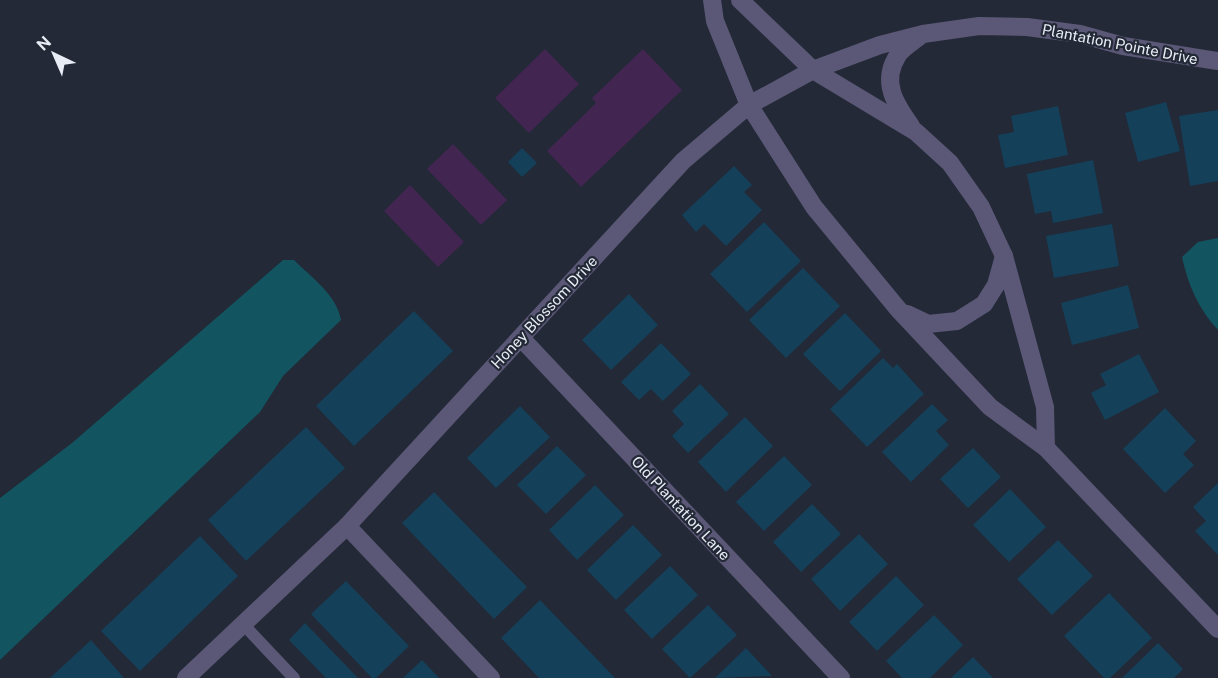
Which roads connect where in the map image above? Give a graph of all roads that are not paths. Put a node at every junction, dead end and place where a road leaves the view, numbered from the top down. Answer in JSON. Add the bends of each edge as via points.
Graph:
{"nodes":[{"id":1,"x":712,"y":0,"type":"edge"},
{"id":2,"x":740,"y":0,"type":"edge"},
{"id":3,"x":922,"y":34,"type":"junction"},
{"id":4,"x":1218,"y":61,"type":"edge"},
{"id":5,"x":813,"y":69,"type":"junction"},
{"id":6,"x":749,"y":105,"type":"junction"},
{"id":7,"x":916,"y":132,"type":"junction"},
{"id":8,"x":1004,"y":256,"type":"junction"},
{"id":9,"x":898,"y":309,"type":"junction"},
{"id":10,"x":520,"y":338,"type":"junction"},
{"id":11,"x":1046,"y":448,"type":"junction"},
{"id":12,"x":347,"y":526,"type":"junction"},
{"id":13,"x":243,"y":624,"type":"junction"},
{"id":14,"x":1218,"y":629,"type":"edge"},
{"id":15,"x":186,"y":678,"type":"edge"},
{"id":16,"x":294,"y":678,"type":"edge"},
{"id":17,"x":491,"y":678,"type":"edge"},
{"id":18,"x":841,"y":678,"type":"edge"}],
"edges":[{"from":1,"to":6,"type":"street","via":[[715,21]]},
{"from":2,"to":5,"type":"street"},
{"from":3,"to":4,"type":"street","name":"Plantation Pointe Drive","via":[[979,26],[1027,27]]},
{"from":3,"to":5,"type":"street","name":"Plantation Pointe Drive"},
{"from":3,"to":7,"type":"street","via":[[898,55],[890,76],[892,100]]},
{"from":5,"to":6,"type":"street","name":"Honey Blossom Drive"},
{"from":5,"to":7,"type":"street"},
{"from":6,"to":9,"type":"street","via":[[814,207]]},
{"from":6,"to":10,"type":"street","name":"Honey Blossom Drive","via":[[683,161]]},
{"from":7,"to":8,"type":"street","via":[[950,163],[981,207]]},
{"from":8,"to":9,"type":"street","via":[[996,285],[984,304],[957,321],[928,324]]},
{"from":8,"to":11,"type":"street","via":[[1045,407]]},
{"from":9,"to":11,"type":"street","via":[[990,407]]},
{"from":10,"to":12,"type":"street","name":"Honey Blossom Drive"},
{"from":10,"to":18,"type":"street","name":"Old Plantation Lane"},
{"from":11,"to":14,"type":"street"},
{"from":12,"to":13,"type":"street","name":"Honey Blossom Drive"},
{"from":12,"to":17,"type":"street"},
{"from":13,"to":15,"type":"street","name":"Honey Blossom Drive"},
{"from":13,"to":16,"type":"lane"}]}
